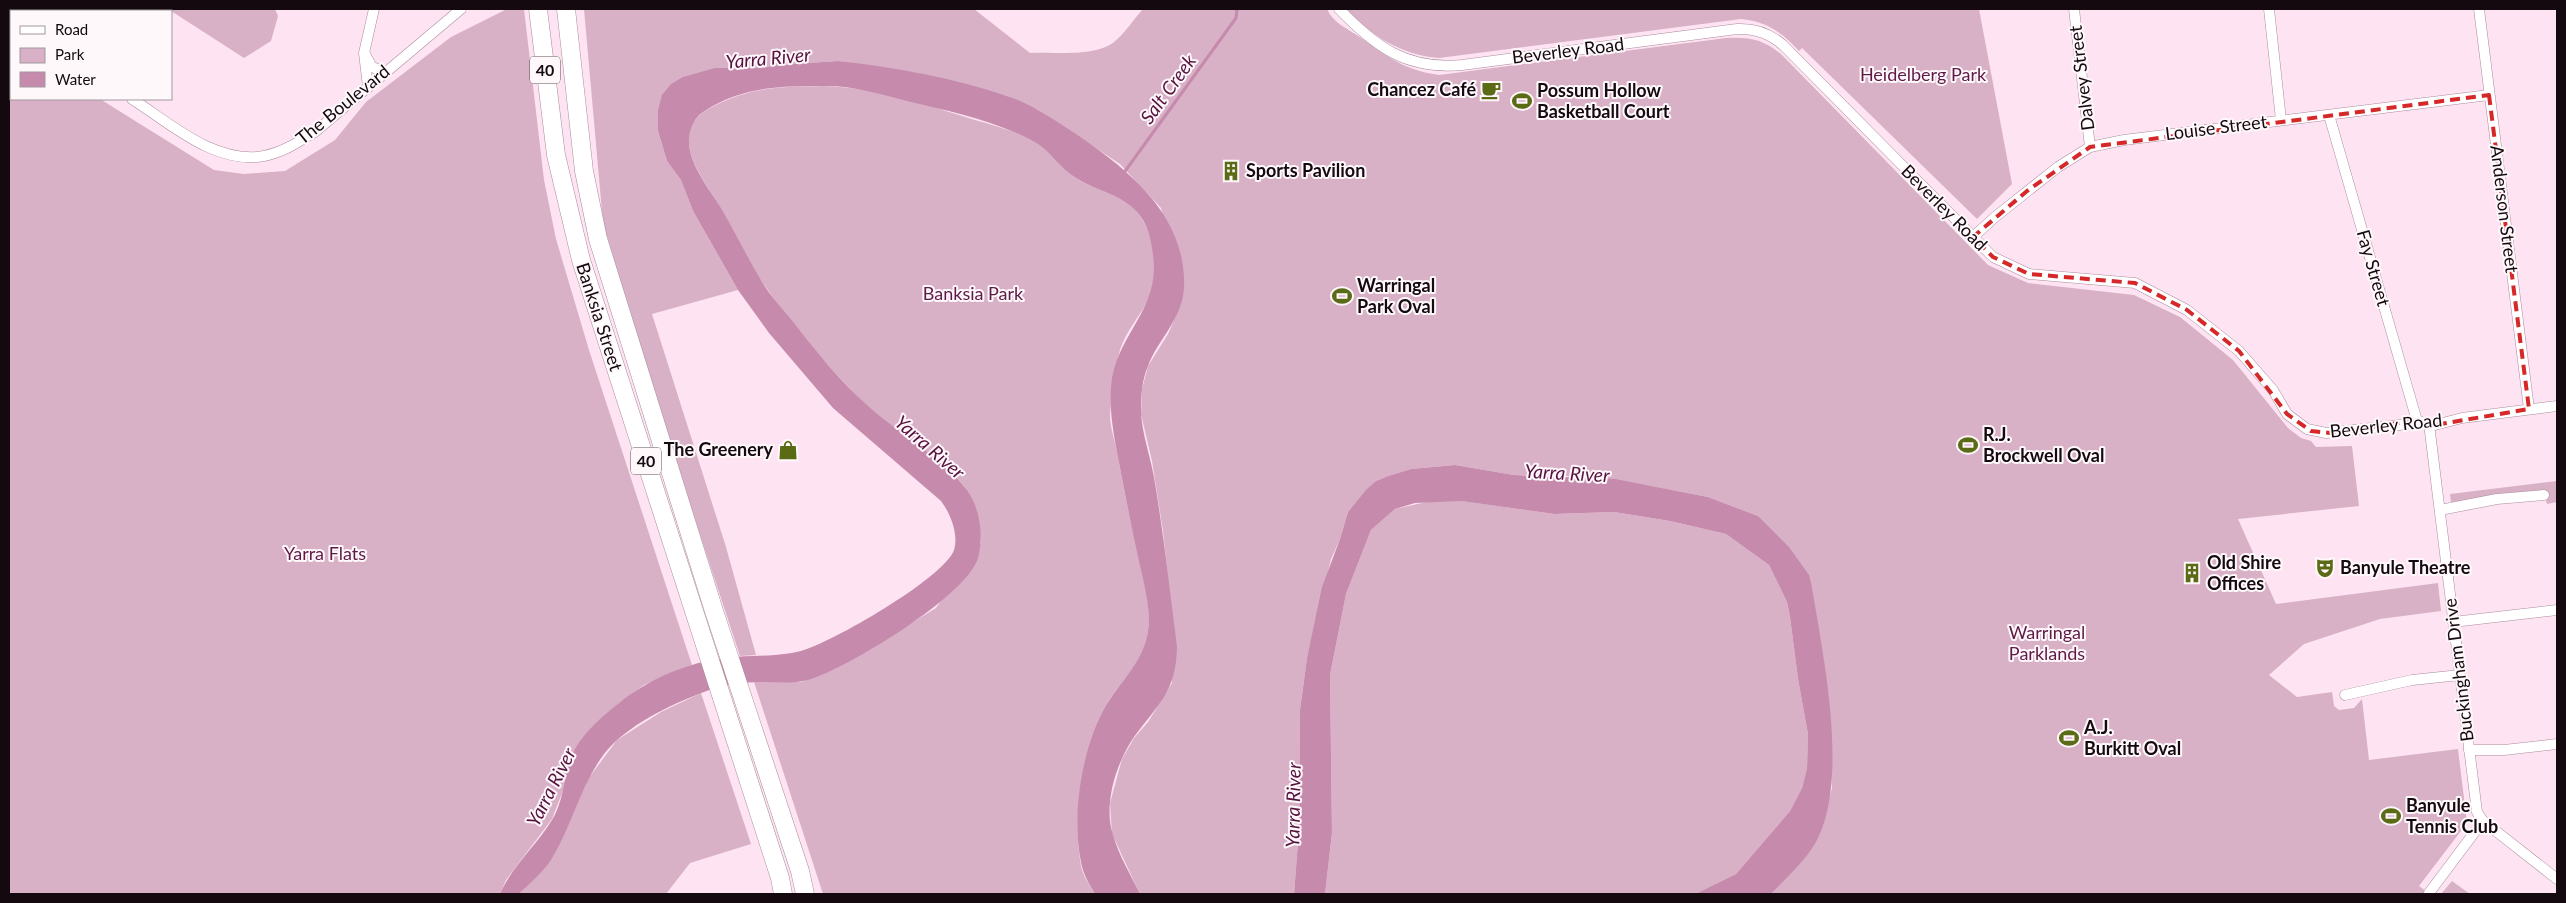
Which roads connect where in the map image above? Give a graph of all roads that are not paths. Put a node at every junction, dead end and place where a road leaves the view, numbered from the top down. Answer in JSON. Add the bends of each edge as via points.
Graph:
{"nodes":[{"id":1,"x":374,"y":9,"type":"edge"},
{"id":2,"x":461,"y":9,"type":"edge"},
{"id":3,"x":538,"y":9,"type":"edge"},
{"id":4,"x":566,"y":9,"type":"edge"},
{"id":5,"x":1339,"y":9,"type":"edge"},
{"id":6,"x":2074,"y":9,"type":"edge"},
{"id":7,"x":2269,"y":9,"type":"edge"},
{"id":8,"x":2479,"y":9,"type":"edge"},
{"id":9,"x":364,"y":53,"type":"junction"},
{"id":10,"x":385,"y":72,"type":"junction"},
{"id":11,"x":368,"y":86,"type":"junction"},
{"id":12,"x":2489,"y":95,"type":"junction"},
{"id":13,"x":134,"y":100,"type":"edge"},
{"id":14,"x":2330,"y":115,"type":"junction"},
{"id":15,"x":2281,"y":120,"type":"junction"},
{"id":16,"x":2090,"y":147,"type":"junction"},
{"id":17,"x":1973,"y":238,"type":"junction"},
{"id":18,"x":2557,"y":406,"type":"edge"},
{"id":19,"x":2529,"y":410,"type":"junction"},
{"id":20,"x":2416,"y":421,"type":"junction"},
{"id":21,"x":2429,"y":424,"type":"junction"},
{"id":22,"x":2544,"y":495,"type":"dead end"},
{"id":23,"x":2440,"y":510,"type":"junction"},
{"id":24,"x":2557,"y":610,"type":"edge"},
{"id":25,"x":2453,"y":622,"type":"junction"},
{"id":26,"x":2460,"y":675,"type":"junction"},
{"id":27,"x":2344,"y":694,"type":"dead end"},
{"id":28,"x":2557,"y":744,"type":"edge"},
{"id":29,"x":2469,"y":755,"type":"junction"},
{"id":30,"x":2483,"y":821,"type":"junction"},
{"id":31,"x":2557,"y":879,"type":"edge"},
{"id":32,"x":781,"y":886,"type":"edge"},
{"id":33,"x":2429,"y":893,"type":"edge"},
{"id":34,"x":805,"y":894,"type":"edge"}],
"edges":[{"from":1,"to":9,"type":"street"},
{"from":2,"to":10,"type":"street","name":"The Boulevard"},
{"from":3,"to":32,"type":"highway","name":"Banksia Street","number":"40","via":[[556,155],[568,212]]},
{"from":4,"to":34,"type":"highway","name":"Banksia Street","number":"40","via":[[584,171],[595,226]]},
{"from":5,"to":17,"type":"street","name":"Beverley Road","via":[[1394,55],[1430,66],[1462,65],[1737,29],[1763,32],[1784,46]]},
{"from":6,"to":16,"type":"street","name":"Dalvey Street"},
{"from":7,"to":15,"type":"street"},
{"from":8,"to":12,"type":"street","name":"Anderson Street"},
{"from":9,"to":10,"type":"street","via":[[372,67]]},
{"from":9,"to":11,"type":"street"},
{"from":10,"to":11,"type":"street","name":"The Boulevard"},
{"from":11,"to":13,"type":"street","name":"The Boulevard","via":[[316,131],[290,147],[263,156],[230,155],[212,148]]},
{"from":12,"to":14,"type":"street","name":"Louise Street"},
{"from":12,"to":19,"type":"street","name":"Anderson Street"},
{"from":14,"to":15,"type":"street","name":"Louise Street"},
{"from":14,"to":20,"type":"street","name":"Fay Street"},
{"from":15,"to":16,"type":"street","name":"Louise Street"},
{"from":16,"to":17,"type":"street","name":"Louise Street","via":[[2027,191]]},
{"from":17,"to":20,"type":"street","name":"Beverley Road","via":[[1993,256],[2029,274],[2135,283],[2187,310],[2240,352],[2272,390],[2287,414],[2307,429],[2330,433]]},
{"from":18,"to":19,"type":"street","name":"Beverley Road"},
{"from":19,"to":21,"type":"street","name":"Beverley Road"},
{"from":20,"to":21,"type":"street","name":"Beverley Road"},
{"from":21,"to":23,"type":"street","name":"Buckingham Drive"},
{"from":22,"to":23,"type":"street","via":[[2497,499]]},
{"from":23,"to":25,"type":"street","name":"Buckingham Drive"},
{"from":24,"to":25,"type":"street"},
{"from":25,"to":26,"type":"street","name":"Buckingham Drive"},
{"from":26,"to":27,"type":"street","via":[[2412,680]]},
{"from":26,"to":29,"type":"street","name":"Buckingham Drive"},
{"from":28,"to":29,"type":"street"},
{"from":29,"to":30,"type":"street","name":"Buckingham Drive","via":[[2476,806]]},
{"from":30,"to":31,"type":"street"},
{"from":30,"to":33,"type":"street"}]}
